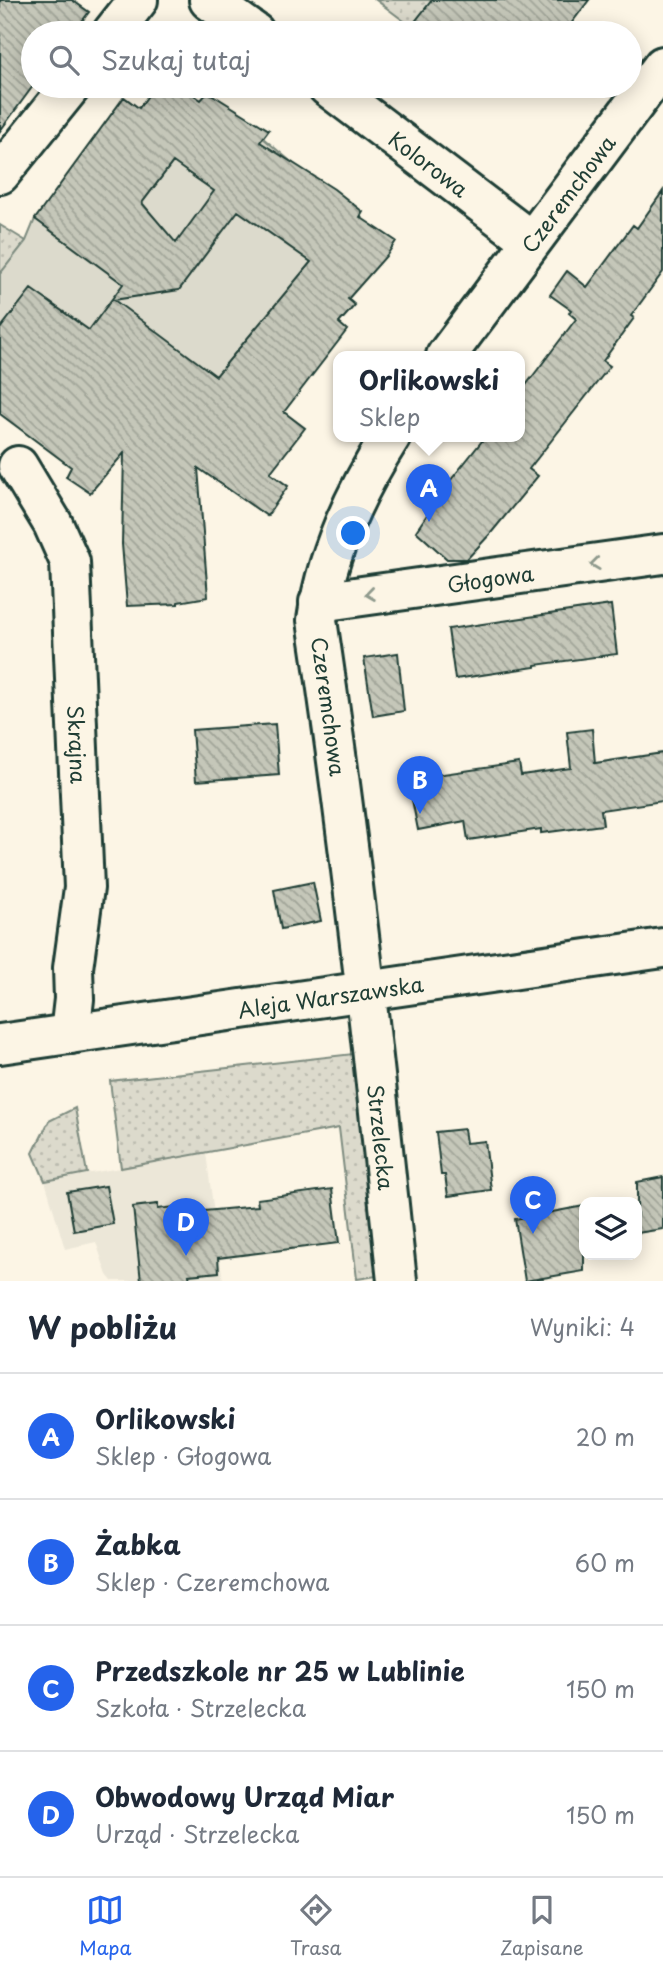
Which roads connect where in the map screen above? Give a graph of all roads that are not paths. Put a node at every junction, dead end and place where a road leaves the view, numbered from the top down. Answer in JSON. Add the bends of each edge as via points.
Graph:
{"nodes":[{"id":1,"x":138,"y":0,"type":"edge"},
{"id":2,"x":209,"y":0,"type":"edge"},
{"id":3,"x":121,"y":21,"type":"edge"},
{"id":4,"x":238,"y":21,"type":"edge"},
{"id":5,"x":663,"y":66,"type":"edge"},
{"id":6,"x":642,"y":94,"type":"edge"},
{"id":7,"x":61,"y":98,"type":"edge"},
{"id":8,"x":343,"y":98,"type":"edge"},
{"id":9,"x":639,"y":98,"type":"edge"},
{"id":10,"x":0,"y":174,"type":"edge"},
{"id":11,"x":531,"y":241,"type":"junction"},
{"id":12,"x":450,"y":351,"type":"edge"},
{"id":13,"x":387,"y":442,"type":"edge"},
{"id":14,"x":18,"y":466,"type":"dead end"},
{"id":15,"x":663,"y":554,"type":"edge"},
{"id":16,"x":319,"y":602,"type":"junction"},
{"id":17,"x":663,"y":948,"type":"edge"},
{"id":18,"x":365,"y":992,"type":"junction"},
{"id":19,"x":70,"y":1034,"type":"junction"},
{"id":20,"x":0,"y":1044,"type":"edge"},
{"id":21,"x":397,"y":1281,"type":"edge"}],
"edges":[{"from":1,"to":3,"type":"street"},
{"from":2,"to":4,"type":"street"},
{"from":5,"to":6,"type":"street","name":"Czeremchowa"},
{"from":7,"to":10,"type":"street"},
{"from":8,"to":11,"type":"street","name":"Kolorowa"},
{"from":9,"to":11,"type":"street","name":"Czeremchowa"},
{"from":11,"to":12,"type":"street","name":"Czeremchowa"},
{"from":13,"to":16,"type":"street","name":"Czeremchowa","via":[[344,525]]},
{"from":14,"to":19,"type":"street","name":"Skrajna","via":[[70,562],[84,888]]},
{"from":15,"to":16,"type":"street","name":"Głogowa","one_way":true},
{"from":16,"to":18,"type":"street","name":"Czeremchowa","via":[[317,620]]},
{"from":17,"to":18,"type":"street","name":"Aleja Warszawska"},
{"from":18,"to":19,"type":"street","name":"Aleja Warszawska"},
{"from":18,"to":21,"type":"street","name":"Strzelecka"},
{"from":19,"to":20,"type":"street","name":"Aleja Warszawska"}]}
